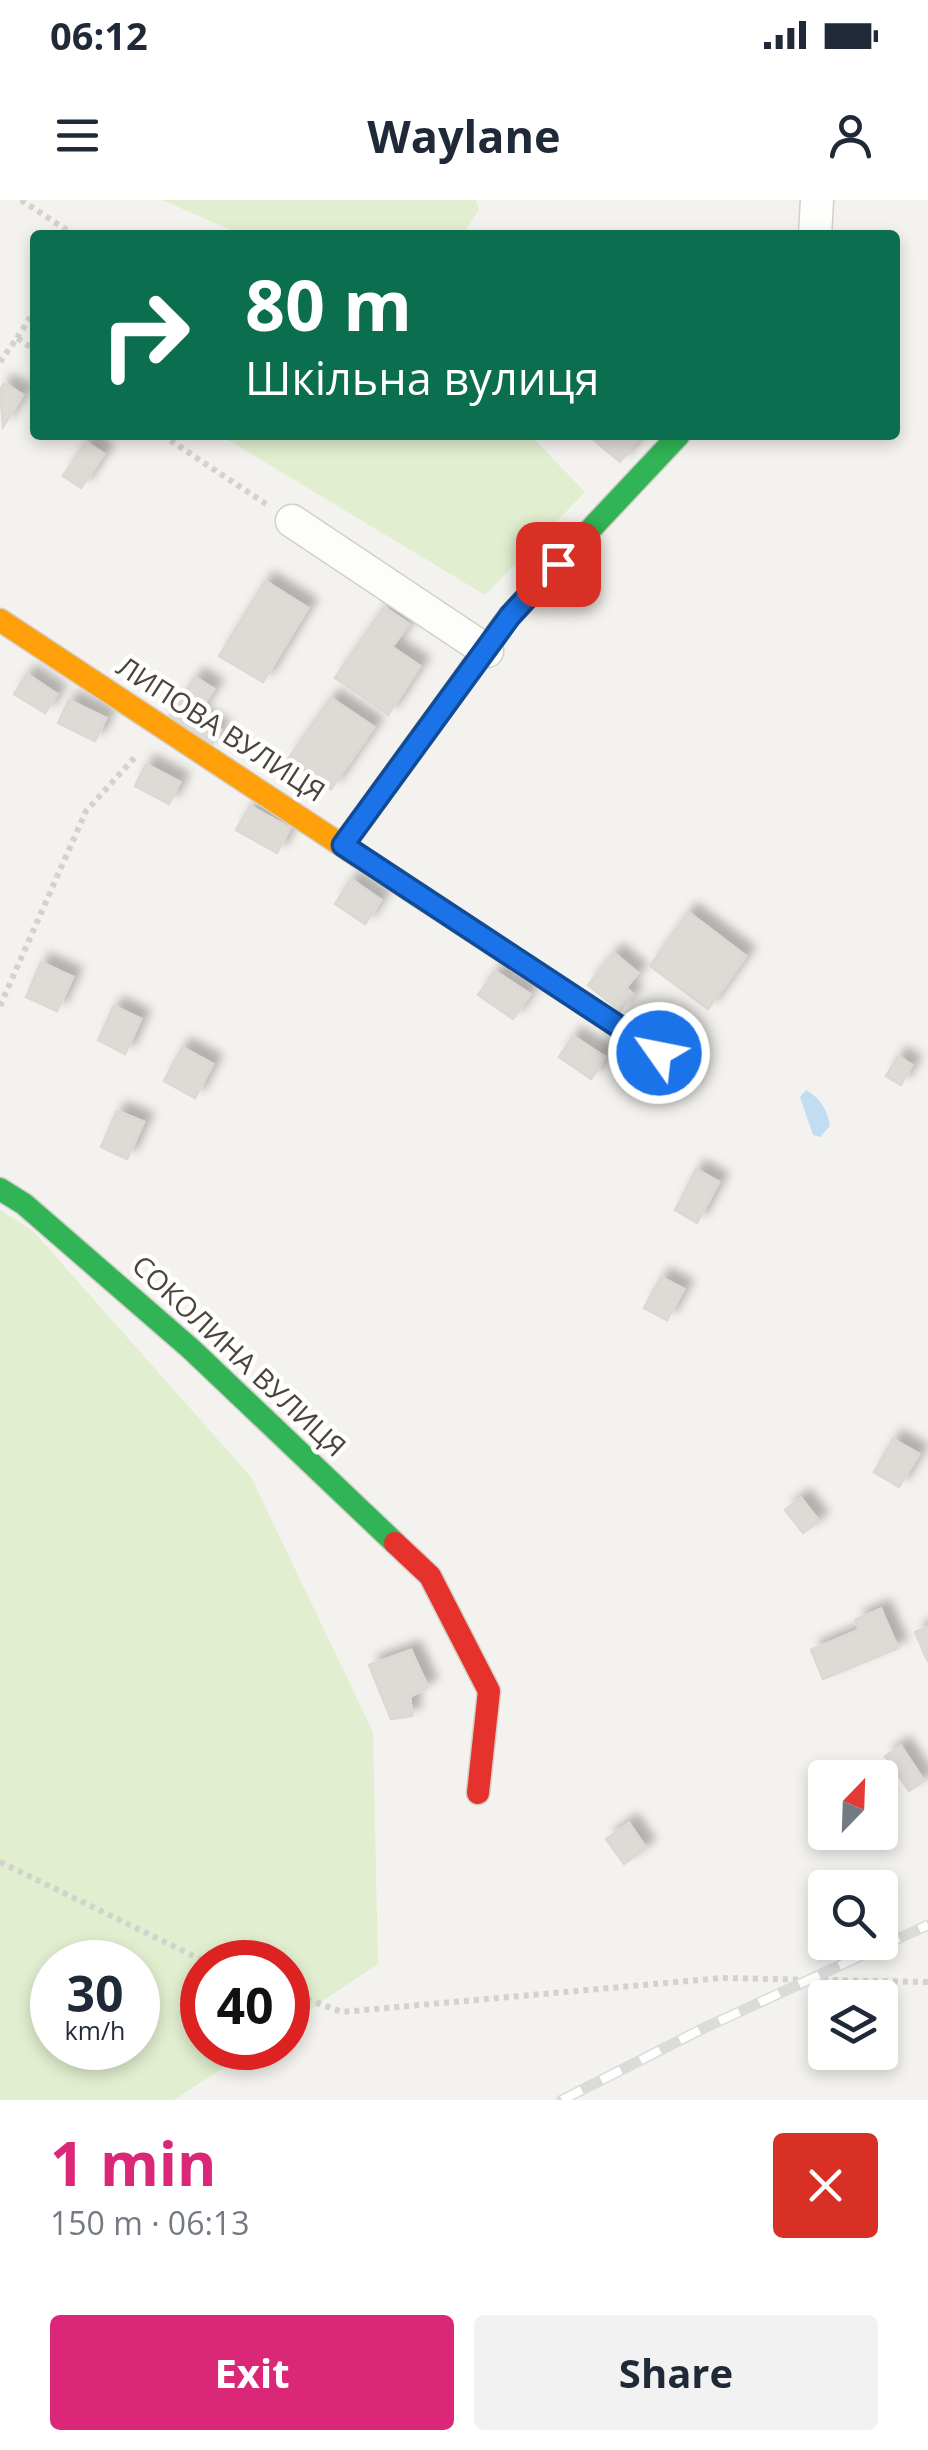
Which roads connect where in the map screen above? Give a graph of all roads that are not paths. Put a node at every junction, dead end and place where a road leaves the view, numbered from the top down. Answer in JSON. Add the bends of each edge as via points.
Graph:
{"nodes":[{"id":1,"x":817,"y":200,"type":"edge"},
{"id":2,"x":815,"y":230,"type":"edge"},
{"id":3,"x":674,"y":440,"type":"edge"},
{"id":4,"x":292,"y":521,"type":"road end"},
{"id":5,"x":0,"y":620,"type":"edge"},
{"id":6,"x":488,"y":651,"type":"junction"},
{"id":7,"x":343,"y":845,"type":"junction"},
{"id":8,"x":659,"y":1053,"type":"dead end"},
{"id":9,"x":0,"y":1189,"type":"edge"},
{"id":10,"x":478,"y":1793,"type":"dead end"}],
"edges":[{"from":1,"to":2,"type":"street"},
{"from":3,"to":6,"type":"street","via":[[510,616]]},
{"from":4,"to":6,"type":"street"},
{"from":5,"to":7,"type":"street","name":"ЛИПОВА ВУЛИЦЯ"},
{"from":6,"to":7,"type":"street"},
{"from":7,"to":8,"type":"street","name":"ЛИПОВА ВУЛИЦЯ"},
{"from":9,"to":10,"type":"street","name":"СОКОЛИНА ВУЛИЦЯ","via":[[191,1349],[430,1576],[489,1691]]}]}
